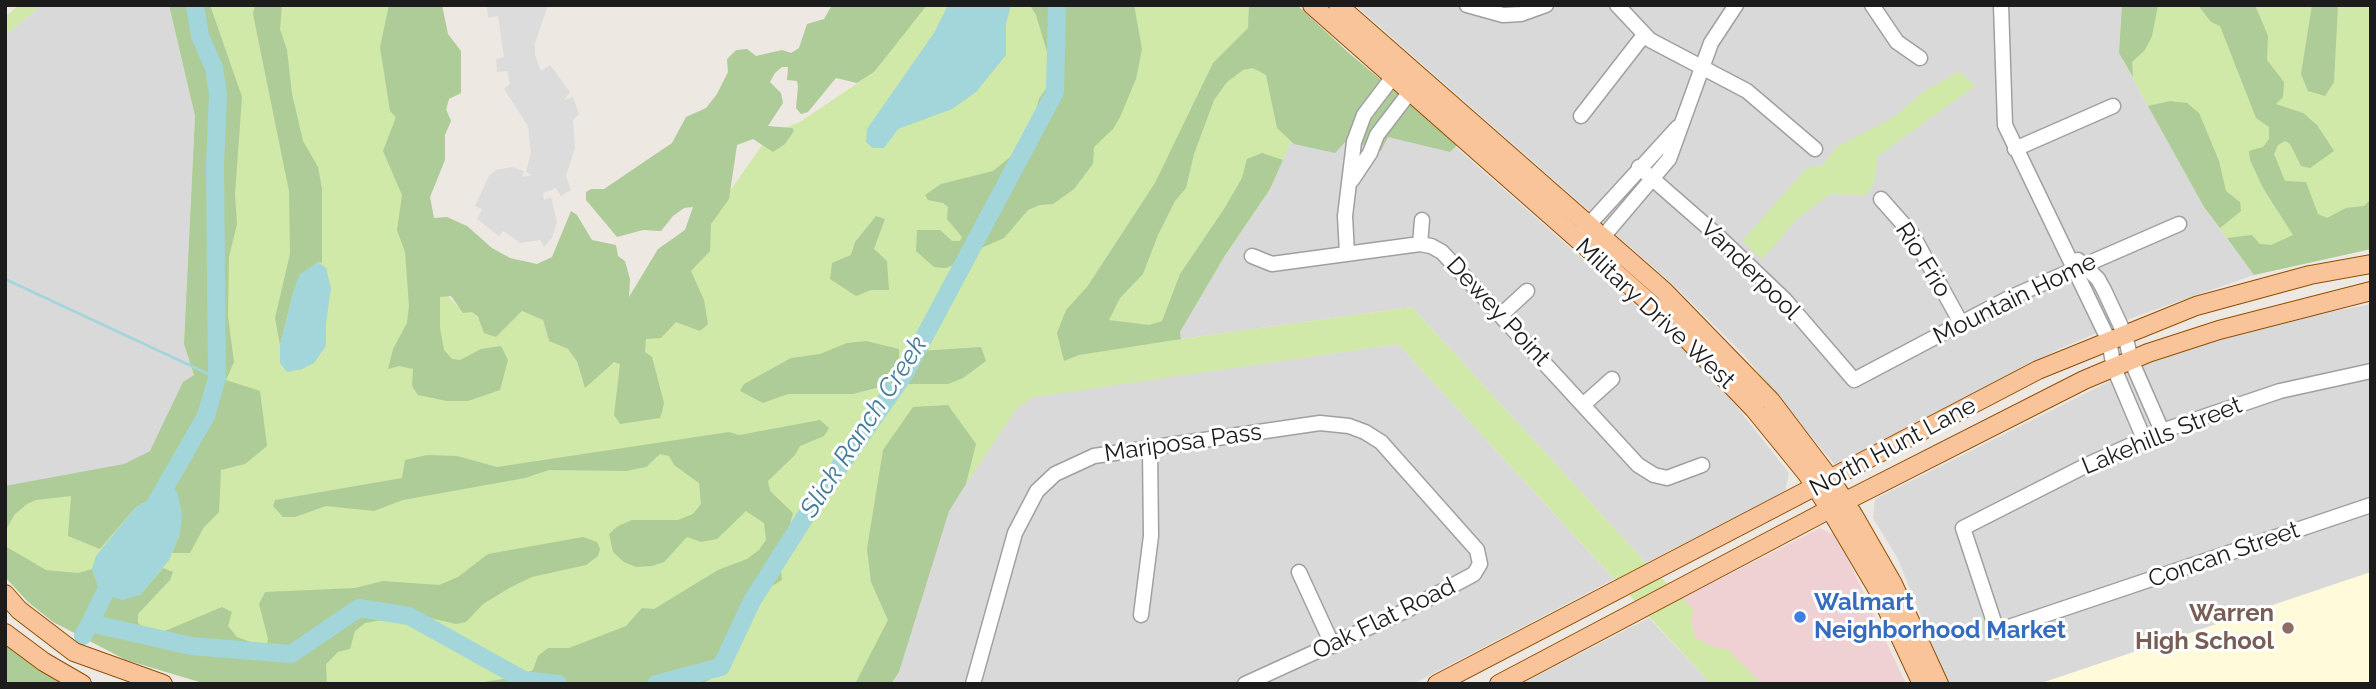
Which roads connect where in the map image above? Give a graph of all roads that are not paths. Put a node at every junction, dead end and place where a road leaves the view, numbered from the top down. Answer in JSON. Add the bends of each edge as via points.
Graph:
{"nodes":[{"id":1,"x":1312,"y":5,"type":"edge"},
{"id":2,"x":1338,"y":5,"type":"edge"},
{"id":3,"x":1467,"y":5,"type":"edge"},
{"id":4,"x":1546,"y":5,"type":"edge"},
{"id":5,"x":1617,"y":5,"type":"edge"},
{"id":6,"x":1736,"y":5,"type":"edge"},
{"id":7,"x":1872,"y":5,"type":"edge"},
{"id":8,"x":2001,"y":5,"type":"edge"},
{"id":9,"x":1644,"y":35,"type":"junction"},
{"id":10,"x":1920,"y":58,"type":"dead end"},
{"id":11,"x":1701,"y":68,"type":"junction"},
{"id":12,"x":1398,"y":70,"type":"junction"},
{"id":13,"x":1415,"y":85,"type":"junction"},
{"id":14,"x":2113,"y":106,"type":"dead end"},
{"id":15,"x":1581,"y":116,"type":"dead end"},
{"id":16,"x":1681,"y":124,"type":"junction"},
{"id":17,"x":1359,"y":126,"type":"junction"},
{"id":18,"x":1377,"y":135,"type":"junction"},
{"id":19,"x":1815,"y":149,"type":"dead end"},
{"id":20,"x":2015,"y":149,"type":"junction"},
{"id":21,"x":1639,"y":167,"type":"junction"},
{"id":22,"x":1654,"y":180,"type":"junction"},
{"id":23,"x":1351,"y":181,"type":"junction"},
{"id":24,"x":1881,"y":199,"type":"dead end"},
{"id":25,"x":1607,"y":203,"type":"junction"},
{"id":26,"x":1622,"y":216,"type":"junction"},
{"id":27,"x":1422,"y":220,"type":"dead end"},
{"id":28,"x":2179,"y":224,"type":"dead end"},
{"id":29,"x":1594,"y":238,"type":"junction"},
{"id":30,"x":1420,"y":244,"type":"junction"},
{"id":31,"x":1347,"y":254,"type":"junction"},
{"id":32,"x":1252,"y":256,"type":"dead end"},
{"id":33,"x":2077,"y":263,"type":"junction"},
{"id":34,"x":2371,"y":264,"type":"edge"},
{"id":35,"x":1527,"y":291,"type":"dead end"},
{"id":36,"x":2371,"y":291,"type":"edge"},
{"id":37,"x":2111,"y":306,"type":"junction"},
{"id":38,"x":2096,"y":313,"type":"junction"},
{"id":39,"x":1501,"y":315,"type":"junction"},
{"id":40,"x":1961,"y":323,"type":"junction"},
{"id":41,"x":2117,"y":338,"type":"junction"},
{"id":42,"x":2131,"y":360,"type":"junction"},
{"id":43,"x":2114,"y":368,"type":"junction"},
{"id":44,"x":2371,"y":371,"type":"edge"},
{"id":45,"x":1612,"y":379,"type":"dead end"},
{"id":46,"x":1854,"y":380,"type":"joint"},
{"id":47,"x":2143,"y":387,"type":"junction"},
{"id":48,"x":2125,"y":395,"type":"junction"},
{"id":49,"x":1583,"y":405,"type":"junction"},
{"id":50,"x":2162,"y":431,"type":"junction"},
{"id":51,"x":2144,"y":439,"type":"junction"},
{"id":52,"x":1150,"y":449,"type":"junction"},
{"id":53,"x":1702,"y":465,"type":"dead end"},
{"id":54,"x":1824,"y":484,"type":"junction"},
{"id":55,"x":1837,"y":505,"type":"junction"},
{"id":56,"x":2371,"y":505,"type":"edge"},
{"id":57,"x":1480,"y":564,"type":"joint"},
{"id":58,"x":1299,"y":572,"type":"dead end"},
{"id":59,"x":5,"y":594,"type":"edge"},
{"id":60,"x":1141,"y":615,"type":"dead end"},
{"id":61,"x":1997,"y":631,"type":"joint"},
{"id":62,"x":5,"y":633,"type":"edge"},
{"id":63,"x":1333,"y":646,"type":"junction"},
{"id":64,"x":1496,"y":654,"type":"junction"},
{"id":65,"x":1504,"y":681,"type":"edge"},
{"id":66,"x":82,"y":684,"type":"edge"},
{"id":67,"x":163,"y":684,"type":"edge"},
{"id":68,"x":973,"y":684,"type":"edge"},
{"id":69,"x":1247,"y":684,"type":"edge"},
{"id":70,"x":1437,"y":684,"type":"edge"},
{"id":71,"x":1922,"y":684,"type":"edge"},
{"id":72,"x":1939,"y":684,"type":"edge"}],
"edges":[{"from":1,"to":12,"type":"main road","name":"Military Drive West"},
{"from":2,"to":12,"type":"main road","name":"Military Drive West"},
{"from":3,"to":4,"type":"street","via":[[1512,15]]},
{"from":5,"to":9,"type":"street"},
{"from":6,"to":11,"type":"street","via":[[1718,29]]},
{"from":7,"to":10,"type":"street","via":[[1897,42]]},
{"from":8,"to":20,"type":"street","via":[[2002,112]]},
{"from":9,"to":11,"type":"street"},
{"from":9,"to":15,"type":"street"},
{"from":11,"to":16,"type":"street"},
{"from":11,"to":19,"type":"street","via":[[1747,91]]},
{"from":12,"to":13,"type":"main road","name":"Military Drive West"},
{"from":12,"to":17,"type":"street"},
{"from":13,"to":18,"type":"street"},
{"from":13,"to":29,"type":"main road","name":"Military Drive West"},
{"from":13,"to":29,"type":"main road","name":"Military Drive West","via":[[1576,239]]},
{"from":14,"to":20,"type":"street"},
{"from":16,"to":21,"type":"street"},
{"from":16,"to":22,"type":"street","via":[[1669,159]]},
{"from":17,"to":18,"type":"street"},
{"from":17,"to":23,"type":"street"},
{"from":18,"to":23,"type":"street"},
{"from":20,"to":33,"type":"street"},
{"from":21,"to":22,"type":"street","name":"Vanderpool"},
{"from":21,"to":25,"type":"street"},
{"from":22,"to":26,"type":"street"},
{"from":22,"to":46,"type":"street","name":"Vanderpool","via":[[1784,300]]},
{"from":23,"to":31,"type":"street","via":[[1345,216]]},
{"from":24,"to":40,"type":"street","name":"Rio Frio","via":[[1912,234]]},
{"from":25,"to":26,"type":"street"},
{"from":25,"to":29,"type":"street"},
{"from":26,"to":29,"type":"street"},
{"from":27,"to":30,"type":"street"},
{"from":28,"to":33,"type":"street","name":"Mountain Home"},
{"from":29,"to":54,"type":"main road","name":"Military Drive West","via":[[1664,291],[1738,364]]},
{"from":30,"to":31,"type":"street","name":"Dewey Point"},
{"from":30,"to":39,"type":"street","name":"Dewey Point","via":[[1442,252]]},
{"from":31,"to":32,"type":"street","name":"Dewey Point","via":[[1272,264]]},
{"from":33,"to":37,"type":"street","via":[[2098,279]]},
{"from":33,"to":38,"type":"street"},
{"from":33,"to":40,"type":"street","name":"Mountain Home"},
{"from":34,"to":41,"type":"main road","name":"North Hunt Lane","via":[[2310,275],[2196,306]]},
{"from":35,"to":39,"type":"street"},
{"from":36,"to":42,"type":"main road","name":"North Hunt Lane","via":[[2258,318]]},
{"from":37,"to":38,"type":"street"},
{"from":37,"to":41,"type":"street"},
{"from":38,"to":41,"type":"street"},
{"from":39,"to":49,"type":"street","name":"Dewey Point"},
{"from":40,"to":46,"type":"street","name":"Mountain Home"},
{"from":41,"to":42,"type":"street"},
{"from":41,"to":43,"type":"street"},
{"from":41,"to":54,"type":"main road","name":"North Hunt Lane","via":[[2011,383]]},
{"from":42,"to":43,"type":"main road","name":"North Hunt Lane"},
{"from":42,"to":47,"type":"street"},
{"from":43,"to":48,"type":"street"},
{"from":43,"to":55,"type":"main road","name":"North Hunt Lane"},
{"from":44,"to":50,"type":"street","name":"Lakehills Street","via":[[2280,391]]},
{"from":45,"to":49,"type":"street"},
{"from":47,"to":48,"type":"street"},
{"from":47,"to":50,"type":"street"},
{"from":48,"to":51,"type":"street"},
{"from":49,"to":53,"type":"street","name":"Dewey Point","via":[[1654,475],[1667,478]]},
{"from":50,"to":51,"type":"street","name":"Lakehills Street"},
{"from":51,"to":61,"type":"street","name":"Lakehills Street","via":[[1963,528]]},
{"from":52,"to":57,"type":"street","name":"Mariposa Pass","via":[[1320,423],[1349,426],[1381,442],[1477,550]]},
{"from":52,"to":60,"type":"street","via":[[1152,536]]},
{"from":52,"to":68,"type":"street","name":"Mariposa Pass","via":[[1073,463],[1037,491],[1014,533]]},
{"from":54,"to":55,"type":"main road","name":"Military Drive West"},
{"from":54,"to":64,"type":"main road","name":"North Hunt Lane"},
{"from":55,"to":65,"type":"main road","name":"North Hunt Lane"},
{"from":55,"to":71,"type":"main road","name":"Military Drive West"},
{"from":55,"to":72,"type":"main road","name":"Military Drive West","via":[[1892,584]]},
{"from":56,"to":61,"type":"street","name":"Concan Street"},
{"from":57,"to":63,"type":"street","name":"Oak Flat Road","via":[[1474,574]]},
{"from":58,"to":63,"type":"street"},
{"from":59,"to":67,"type":"main road","via":[[74,652]]},
{"from":62,"to":66,"type":"main road"},
{"from":63,"to":69,"type":"street","name":"Oak Flat Road"},
{"from":64,"to":65,"type":"main road"},
{"from":64,"to":70,"type":"main road","name":"North Hunt Lane"}]}
